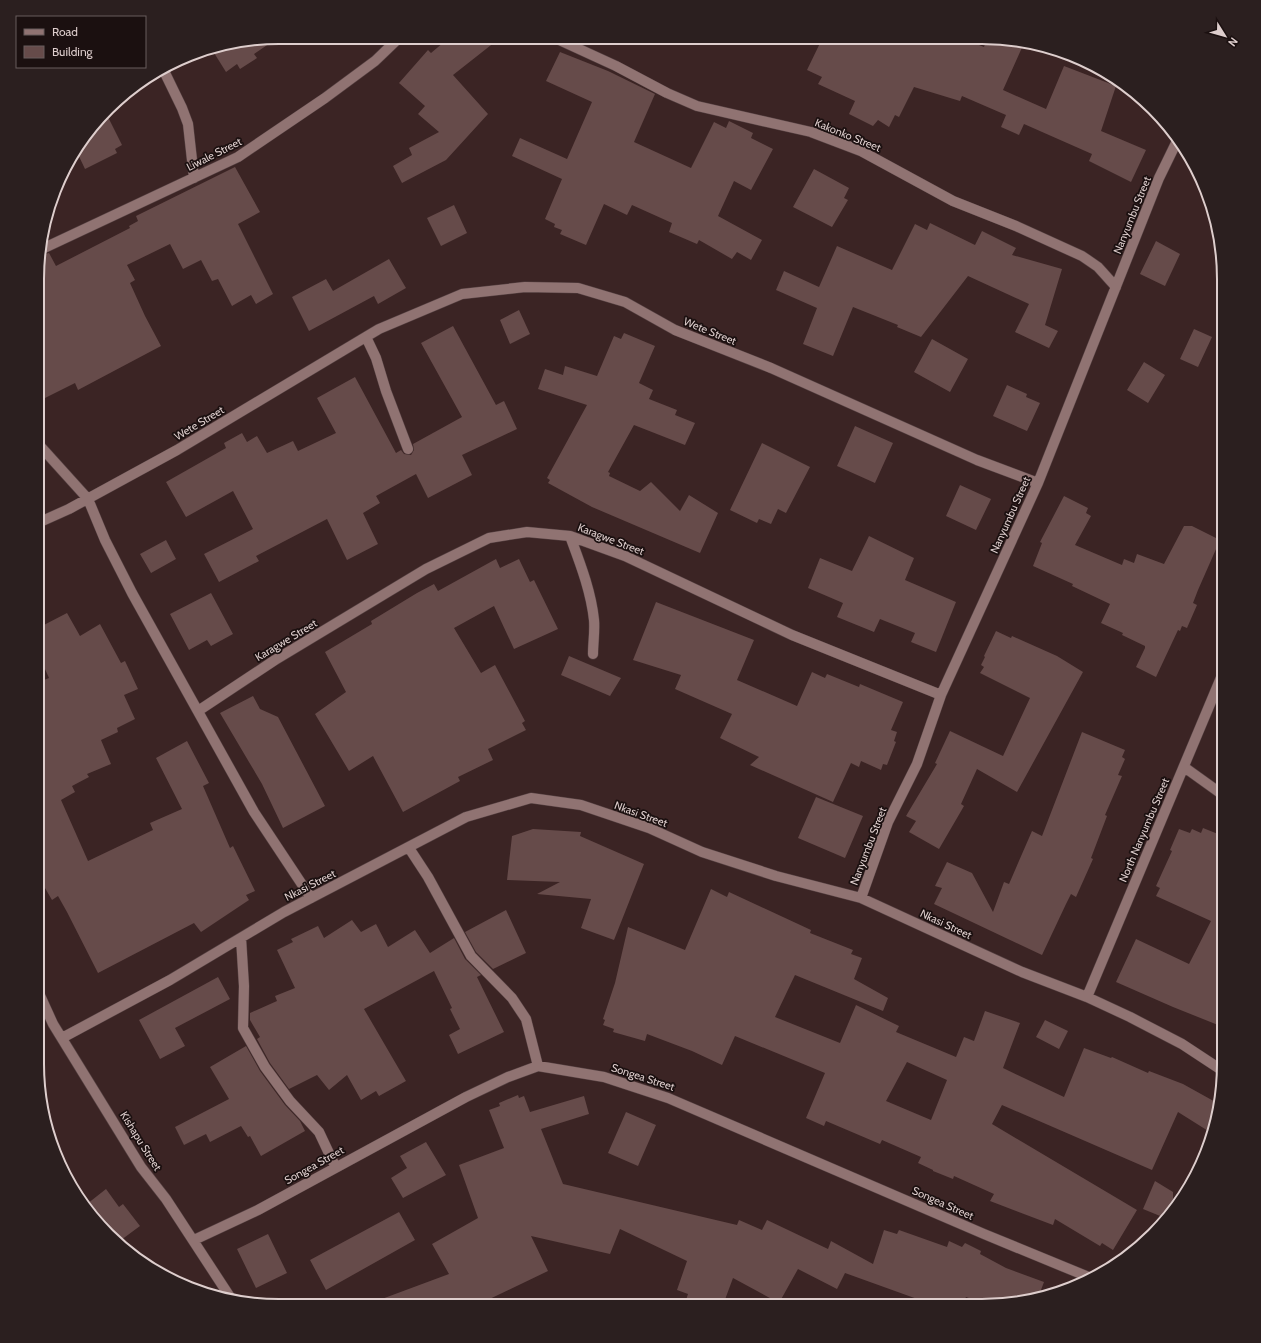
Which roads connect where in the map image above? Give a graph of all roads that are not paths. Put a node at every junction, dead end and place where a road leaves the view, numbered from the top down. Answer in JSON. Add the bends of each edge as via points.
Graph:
{"nodes":[{"id":1,"x":393,"y":44,"type":"edge"},
{"id":2,"x":568,"y":44,"type":"edge"},
{"id":3,"x":165,"y":73,"type":"dead end"},
{"id":4,"x":1175,"y":145,"type":"edge"},
{"id":5,"x":194,"y":178,"type":"junction"},
{"id":6,"x":46,"y":246,"type":"edge"},
{"id":7,"x":1116,"y":287,"type":"junction"},
{"id":8,"x":366,"y":337,"type":"junction"},
{"id":9,"x":408,"y":449,"type":"dead end"},
{"id":10,"x":44,"y":450,"type":"edge"},
{"id":11,"x":1038,"y":483,"type":"junction"},
{"id":12,"x":88,"y":498,"type":"junction"},
{"id":13,"x":44,"y":520,"type":"edge"},
{"id":14,"x":570,"y":536,"type":"junction"},
{"id":15,"x":593,"y":654,"type":"dead end"},
{"id":16,"x":1217,"y":689,"type":"edge"},
{"id":17,"x":941,"y":695,"type":"junction"},
{"id":18,"x":198,"y":711,"type":"junction"},
{"id":19,"x":1184,"y":767,"type":"junction"},
{"id":20,"x":1217,"y":790,"type":"edge"},
{"id":21,"x":409,"y":848,"type":"junction"},
{"id":22,"x":311,"y":898,"type":"junction"},
{"id":23,"x":861,"y":898,"type":"junction"},
{"id":24,"x":241,"y":938,"type":"junction"},
{"id":25,"x":1087,"y":998,"type":"junction"},
{"id":26,"x":44,"y":1004,"type":"edge"},
{"id":27,"x":62,"y":1038,"type":"junction"},
{"id":28,"x":538,"y":1066,"type":"junction"},
{"id":29,"x":1217,"y":1066,"type":"edge"},
{"id":30,"x":335,"y":1166,"type":"junction"},
{"id":31,"x":194,"y":1240,"type":"junction"},
{"id":32,"x":1085,"y":1275,"type":"edge"},
{"id":33,"x":228,"y":1293,"type":"edge"}],
"edges":[{"from":1,"to":5,"type":"street","name":"Liwale Street","via":[[375,61],[325,98],[238,157]]},
{"from":2,"to":7,"type":"street","name":"Kakonko Street","via":[[697,106],[811,132],[861,151],[952,201],[1082,256],[1098,267]]},
{"from":3,"to":5,"type":"street","via":[[188,124]]},
{"from":4,"to":7,"type":"street","name":"Nanyumbu Street"},
{"from":5,"to":6,"type":"street","name":"Liwale Street"},
{"from":7,"to":11,"type":"street","name":"Nanyumbu Street"},
{"from":8,"to":9,"type":"street"},
{"from":8,"to":11,"type":"street","name":"Wete Street","via":[[378,329],[462,294],[525,286],[578,288],[625,302],[675,330],[771,368],[977,460]]},
{"from":8,"to":12,"type":"street","name":"Wete Street","via":[[177,450]]},
{"from":10,"to":12,"type":"street"},
{"from":11,"to":17,"type":"street","name":"Nanyumbu Street"},
{"from":12,"to":13,"type":"street","name":"Wete Street"},
{"from":12,"to":18,"type":"street","via":[[105,540],[132,593]]},
{"from":14,"to":15,"type":"street","via":[[582,570],[594,620]]},
{"from":14,"to":17,"type":"street","name":"Karagwe Street","via":[[625,556],[792,635]]},
{"from":14,"to":18,"type":"street","name":"Karagwe Street","via":[[527,532],[489,538],[426,569],[274,660]]},
{"from":16,"to":19,"type":"street","name":"North Nanyumbu Street"},
{"from":17,"to":23,"type":"street","name":"Nanyumbu Street","via":[[917,764],[888,822]]},
{"from":18,"to":22,"type":"street","via":[[254,812]]},
{"from":19,"to":20,"type":"street"},
{"from":19,"to":25,"type":"street","name":"North Nanyumbu Street"},
{"from":21,"to":22,"type":"street","name":"Nkasi Street"},
{"from":21,"to":23,"type":"street","name":"Nkasi Street","via":[[466,817],[531,798],[581,805],[649,828],[702,852],[776,876]]},
{"from":21,"to":28,"type":"street","via":[[428,877],[471,956],[512,998],[526,1019]]},
{"from":22,"to":24,"type":"street","name":"Nkasi Street"},
{"from":23,"to":25,"type":"street","name":"Nkasi Street","via":[[1022,972]]},
{"from":24,"to":27,"type":"street","name":"Nkasi Street","via":[[170,980]]},
{"from":24,"to":30,"type":"street","via":[[243,1028],[265,1067],[290,1101],[319,1132]]},
{"from":25,"to":29,"type":"street","name":"Nkasi Street","via":[[1182,1044]]},
{"from":26,"to":27,"type":"street","name":"Kishapu Street"},
{"from":27,"to":31,"type":"street","name":"Kishapu Street","via":[[141,1167]]},
{"from":28,"to":30,"type":"street","name":"Songea Street","via":[[508,1076]]},
{"from":28,"to":32,"type":"street","name":"Songea Street","via":[[604,1077],[668,1098]]},
{"from":30,"to":31,"type":"street","name":"Songea Street","via":[[258,1210]]},
{"from":31,"to":33,"type":"street","name":"Kishapu Street"}]}
